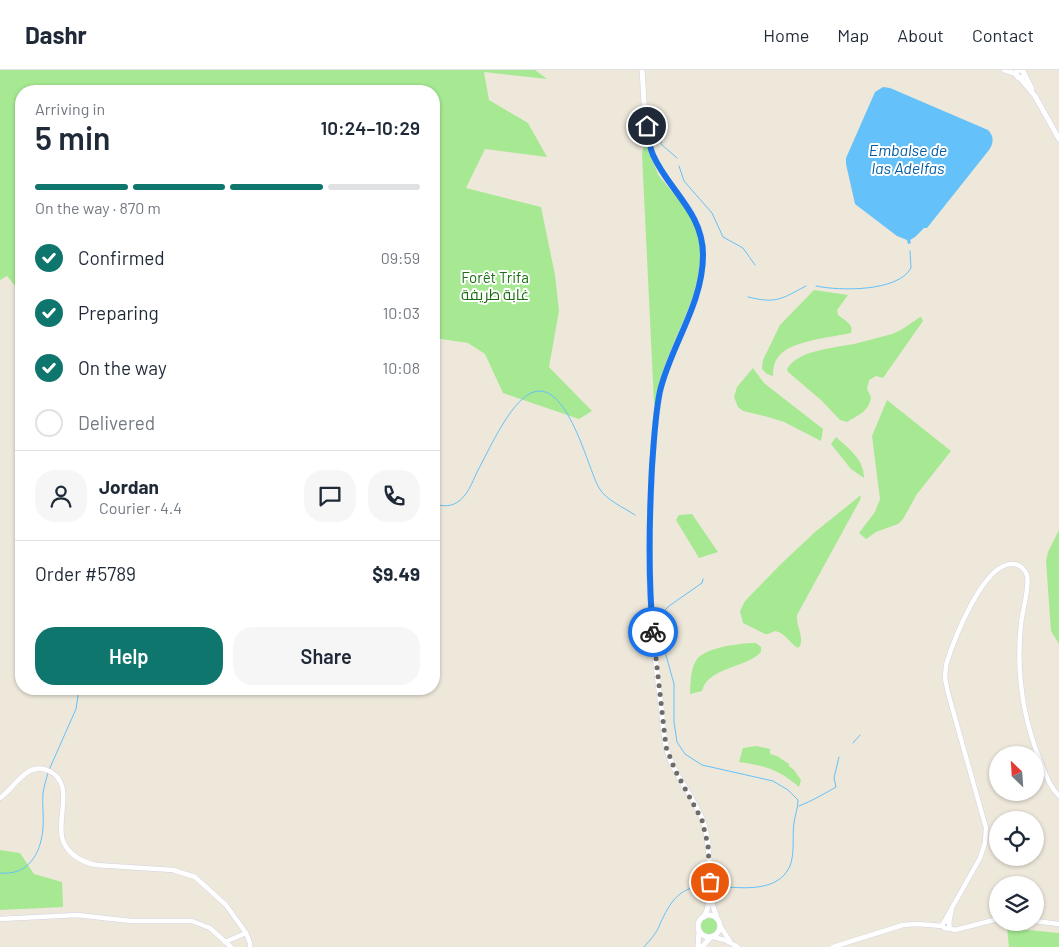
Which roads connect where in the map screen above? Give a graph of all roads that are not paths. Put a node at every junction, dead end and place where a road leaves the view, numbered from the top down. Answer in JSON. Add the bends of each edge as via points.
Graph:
{"nodes":[{"id":1,"x":642,"y":70,"type":"edge"},
{"id":2,"x":1004,"y":70,"type":"edge"},
{"id":3,"x":1020,"y":72,"type":"edge"},
{"id":4,"x":1059,"y":139,"type":"edge"},
{"id":5,"x":1059,"y":796,"type":"edge"},
{"id":6,"x":0,"y":798,"type":"edge"},
{"id":7,"x":711,"y":903,"type":"junction"},
{"id":8,"x":704,"y":916,"type":"junction"},
{"id":9,"x":0,"y":919,"type":"edge"},
{"id":10,"x":718,"y":919,"type":"junction"},
{"id":11,"x":989,"y":921,"type":"edge"},
{"id":12,"x":1044,"y":922,"type":"edge"},
{"id":13,"x":1059,"y":924,"type":"edge"},
{"id":14,"x":947,"y":925,"type":"junction"},
{"id":15,"x":720,"y":926,"type":"junction"},
{"id":16,"x":699,"y":930,"type":"junction"},
{"id":17,"x":246,"y":933,"type":"junction"},
{"id":18,"x":712,"y":937,"type":"junction"},
{"id":19,"x":225,"y":942,"type":"junction"},
{"id":20,"x":733,"y":943,"type":"junction"},
{"id":21,"x":231,"y":947,"type":"edge"},
{"id":22,"x":250,"y":947,"type":"edge"},
{"id":23,"x":698,"y":947,"type":"edge"},
{"id":24,"x":702,"y":947,"type":"edge"},
{"id":25,"x":738,"y":947,"type":"edge"},
{"id":26,"x":833,"y":947,"type":"edge"}],
"edges":[{"from":1,"to":7,"type":"main road","via":[[648,140],[652,152],[691,212],[703,250],[698,292],[660,392],[651,480],[649,571],[666,747],[702,820]]},
{"from":2,"to":3,"type":"main road"},
{"from":3,"to":4,"type":"main road"},
{"from":5,"to":14,"type":"street","via":[[1038,755],[1022,696],[1020,631],[1028,583],[1022,567],[1008,564],[992,575],[978,591],[946,665],[946,685],[982,810],[986,836],[984,849],[952,906]]},
{"from":6,"to":17,"type":"street","via":[[29,771],[50,772],[58,779],[63,794],[62,837],[75,856],[96,865],[168,869],[190,874],[226,905]]},
{"from":7,"to":8,"type":"main road"},
{"from":7,"to":10,"type":"main road"},
{"from":8,"to":10,"type":"main road"},
{"from":8,"to":16,"type":"main road","via":[[699,922]]},
{"from":9,"to":19,"type":"street","via":[[66,915],[131,921],[192,921],[210,928]]},
{"from":10,"to":15,"type":"main road"},
{"from":11,"to":14,"type":"street","via":[[958,929]]},
{"from":12,"to":13,"type":"street"},
{"from":14,"to":26,"type":"street","via":[[903,925]]},
{"from":15,"to":18,"type":"main road","via":[[718,934]]},
{"from":15,"to":20,"type":"street"},
{"from":16,"to":18,"type":"main road"},
{"from":16,"to":23,"type":"main road"},
{"from":17,"to":19,"type":"street"},
{"from":17,"to":22,"type":"street"},
{"from":18,"to":20,"type":"street"},
{"from":18,"to":24,"type":"main road"},
{"from":19,"to":21,"type":"street"},
{"from":20,"to":25,"type":"street"}]}
